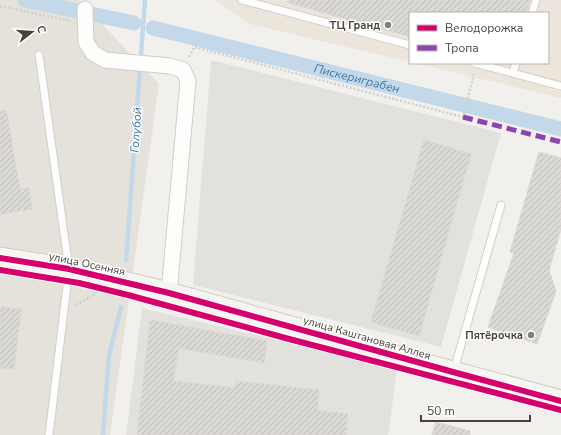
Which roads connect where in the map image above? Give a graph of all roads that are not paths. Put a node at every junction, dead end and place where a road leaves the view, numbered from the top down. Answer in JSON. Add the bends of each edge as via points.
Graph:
{"nodes":[{"id":1,"x":242,"y":0,"type":"edge"},
{"id":2,"x":536,"y":0,"type":"edge"},
{"id":3,"x":532,"y":12,"type":"edge"},
{"id":4,"x":86,"y":13,"type":"edge"},
{"id":5,"x":409,"y":45,"type":"edge"},
{"id":6,"x":40,"y":55,"type":"dead end"},
{"id":7,"x":480,"y":64,"type":"edge"},
{"id":8,"x":516,"y":64,"type":"edge"},
{"id":9,"x":513,"y":73,"type":"junction"},
{"id":10,"x":561,"y":86,"type":"edge"},
{"id":11,"x":501,"y":205,"type":"dead end"},
{"id":12,"x":0,"y":258,"type":"edge"},
{"id":13,"x":69,"y":269,"type":"junction"},
{"id":14,"x":169,"y":293,"type":"junction"},
{"id":15,"x":453,"y":372,"type":"junction"},
{"id":16,"x":561,"y":401,"type":"edge"},
{"id":17,"x":49,"y":435,"type":"edge"}],
"edges":[{"from":1,"to":5,"type":"lane"},
{"from":2,"to":3,"type":"lane"},
{"from":4,"to":14,"type":"street","via":[[86,42],[93,53],[105,60],[170,66],[183,70],[188,81]]},
{"from":6,"to":13,"type":"lane"},
{"from":7,"to":9,"type":"lane"},
{"from":8,"to":9,"type":"lane"},
{"from":9,"to":10,"type":"lane"},
{"from":11,"to":15,"type":"lane"},
{"from":12,"to":13,"type":"street","name":"улица Осенняя"},
{"from":13,"to":14,"type":"street","name":"улица Осенняя"},
{"from":13,"to":17,"type":"lane"},
{"from":14,"to":15,"type":"street","name":"улица Каштановая Аллея"},
{"from":15,"to":16,"type":"street","name":"улица Каштановая Аллея"}]}
